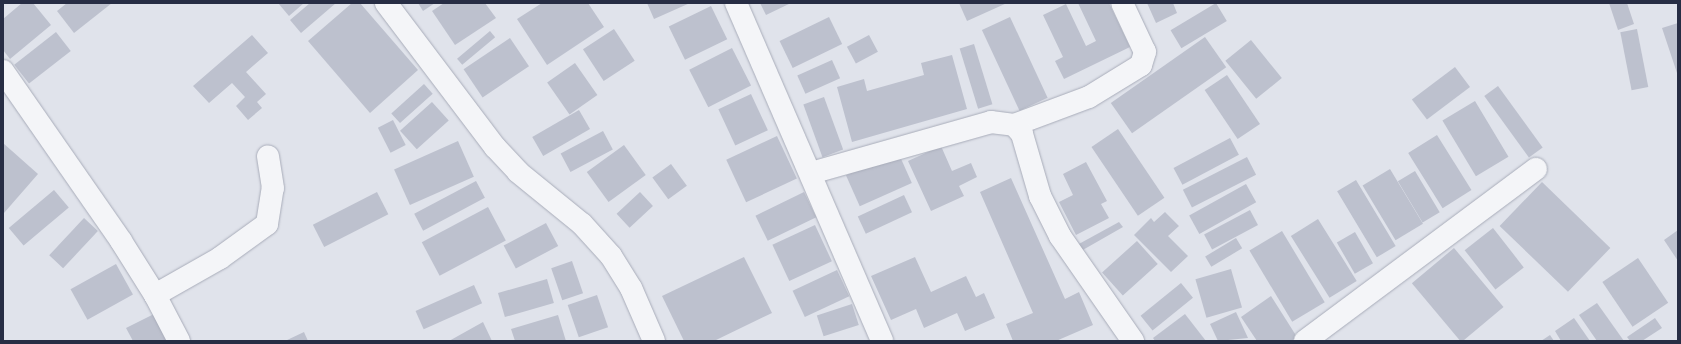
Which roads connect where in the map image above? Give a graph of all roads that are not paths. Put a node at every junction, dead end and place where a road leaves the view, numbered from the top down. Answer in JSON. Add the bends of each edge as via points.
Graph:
{"nodes":[{"id":1,"x":386,"y":3,"type":"edge"},
{"id":2,"x":736,"y":3,"type":"edge"},
{"id":3,"x":1122,"y":3,"type":"edge"},
{"id":4,"x":3,"y":71,"type":"edge"},
{"id":5,"x":1014,"y":125,"type":"junction"},
{"id":6,"x":268,"y":156,"type":"dead end"},
{"id":7,"x":1536,"y":169,"type":"dead end"},
{"id":8,"x":811,"y":172,"type":"junction"},
{"id":9,"x":155,"y":295,"type":"junction"},
{"id":10,"x":179,"y":341,"type":"edge"},
{"id":11,"x":654,"y":341,"type":"edge"},
{"id":12,"x":882,"y":341,"type":"edge"},
{"id":13,"x":1133,"y":341,"type":"edge"},
{"id":14,"x":1304,"y":341,"type":"edge"}],
"edges":[{"from":1,"to":11,"type":"street","via":[[495,147],[518,172],[582,224],[611,256],[631,288]]},
{"from":2,"to":8,"type":"street"},
{"from":3,"to":5,"type":"street","via":[[1145,52],[1141,65],[1089,98]]},
{"from":4,"to":9,"type":"street"},
{"from":5,"to":8,"type":"street","via":[[992,122]]},
{"from":5,"to":13,"type":"street","via":[[1022,134],[1040,196],[1060,236]]},
{"from":6,"to":9,"type":"street","via":[[273,188],[267,224],[220,258]]},
{"from":7,"to":14,"type":"street"},
{"from":8,"to":12,"type":"street"},
{"from":9,"to":10,"type":"street"}]}
